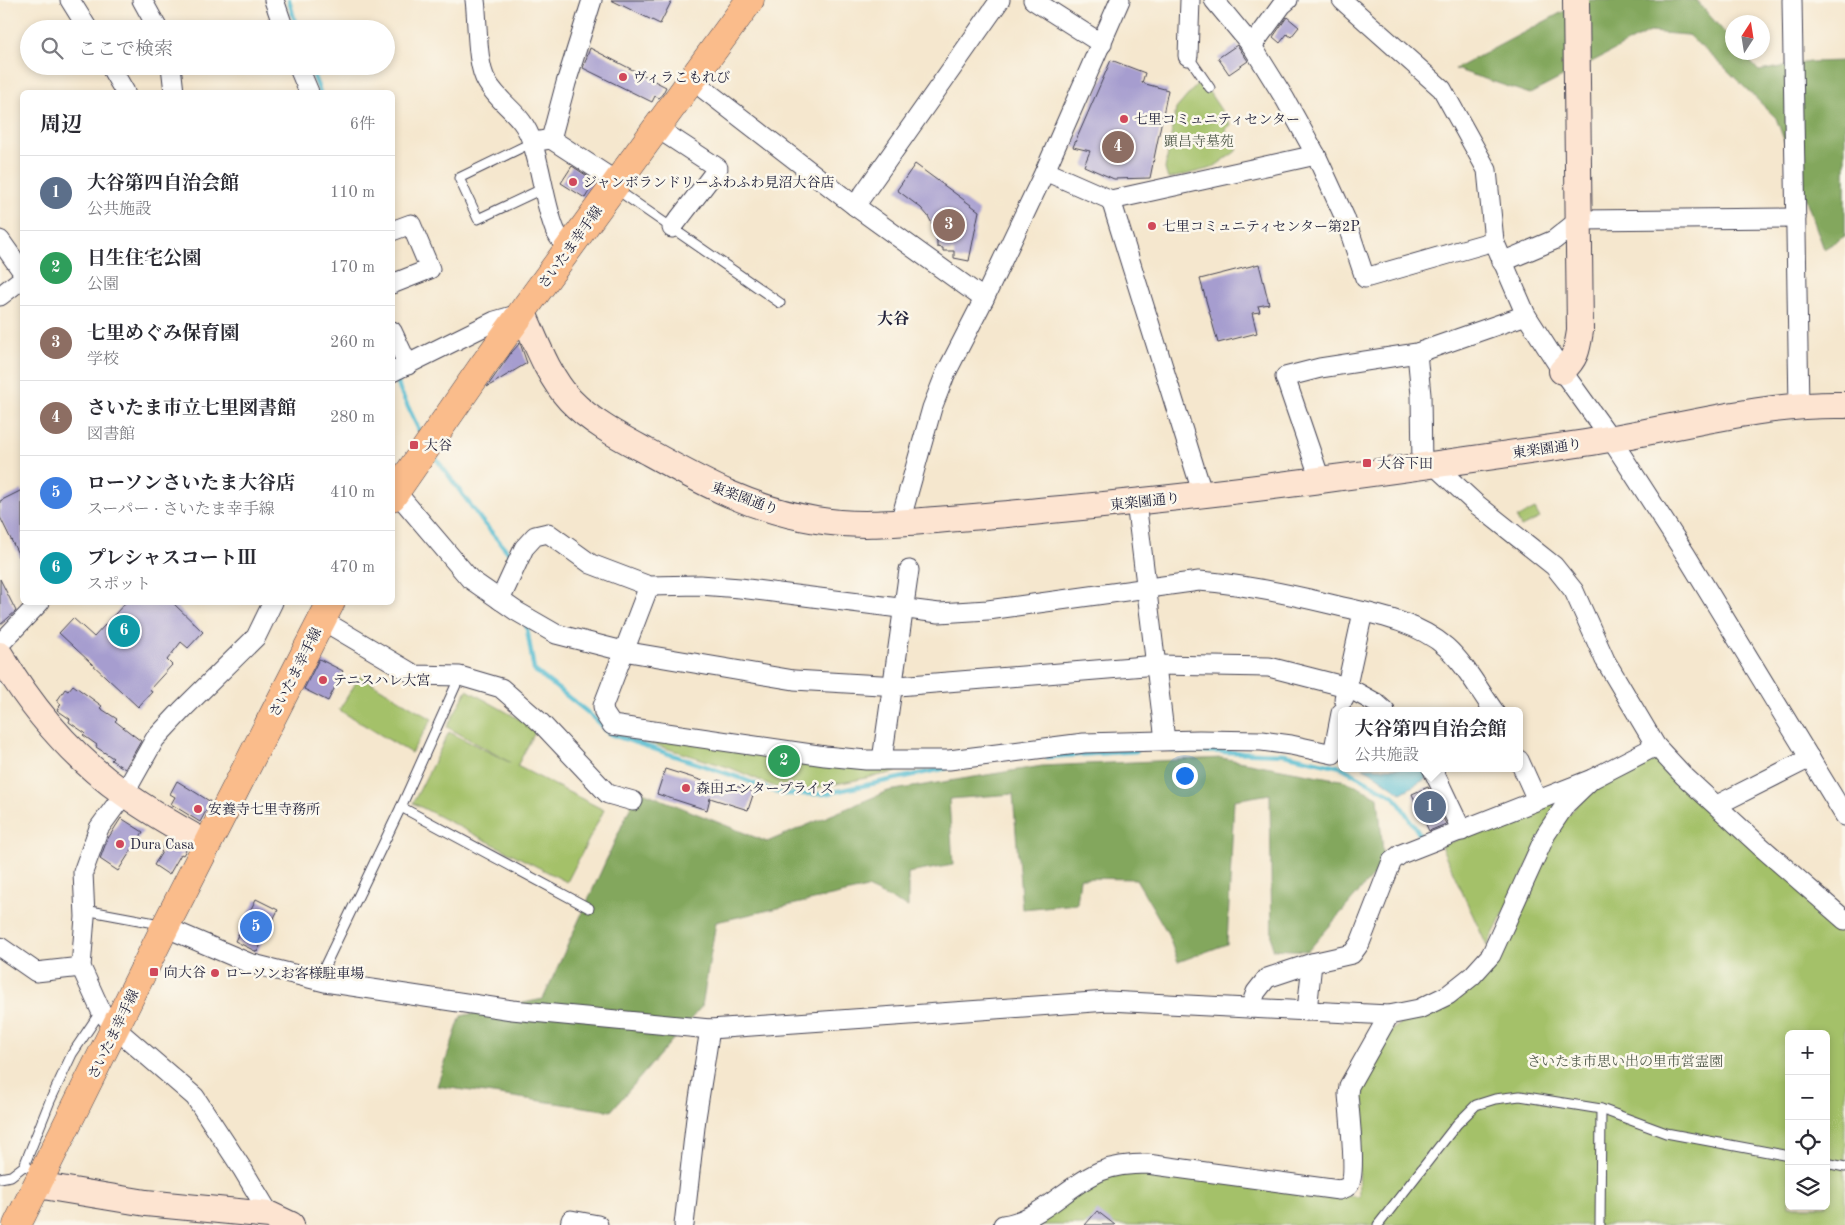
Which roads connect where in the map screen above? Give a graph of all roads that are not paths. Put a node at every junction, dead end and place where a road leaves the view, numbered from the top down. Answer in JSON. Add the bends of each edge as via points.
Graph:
{"nodes":[{"id":1,"x":70,"y":0,"type":"edge"},
{"id":2,"x":142,"y":0,"type":"edge"},
{"id":3,"x":274,"y":0,"type":"edge"},
{"id":4,"x":475,"y":0,"type":"edge"},
{"id":5,"x":592,"y":0,"type":"edge"},
{"id":6,"x":750,"y":0,"type":"edge"},
{"id":7,"x":1000,"y":0,"type":"edge"},
{"id":8,"x":1032,"y":0,"type":"edge"},
{"id":9,"x":1120,"y":0,"type":"edge"},
{"id":10,"x":1190,"y":0,"type":"edge"},
{"id":11,"x":1214,"y":0,"type":"edge"},
{"id":12,"x":1288,"y":0,"type":"edge"},
{"id":13,"x":1342,"y":0,"type":"edge"},
{"id":14,"x":1576,"y":0,"type":"edge"},
{"id":15,"x":1792,"y":0,"type":"edge"},
{"id":16,"x":82,"y":20,"type":"edge"},
{"id":17,"x":153,"y":20,"type":"edge"},
{"id":18,"x":281,"y":20,"type":"edge"},
{"id":19,"x":1102,"y":44,"type":"junction"},
{"id":20,"x":1252,"y":46,"type":"junction"},
{"id":21,"x":1188,"y":56,"type":"joint"},
{"id":22,"x":115,"y":75,"type":"edge"},
{"id":23,"x":172,"y":75,"type":"edge"},
{"id":24,"x":302,"y":75,"type":"edge"},
{"id":25,"x":692,"y":80,"type":"junction"},
{"id":26,"x":1210,"y":88,"type":"dead end"},
{"id":27,"x":124,"y":90,"type":"edge"},
{"id":28,"x":174,"y":90,"type":"edge"},
{"id":29,"x":308,"y":90,"type":"edge"},
{"id":30,"x":657,"y":128,"type":"junction"},
{"id":31,"x":551,"y":139,"type":"junction"},
{"id":32,"x":533,"y":142,"type":"junction"},
{"id":33,"x":1316,"y":155,"type":"junction"},
{"id":34,"x":1045,"y":171,"type":"junction"},
{"id":35,"x":617,"y":182,"type":"junction"},
{"id":36,"x":544,"y":188,"type":"junction"},
{"id":37,"x":1112,"y":200,"type":"junction"},
{"id":38,"x":855,"y":206,"type":"junction"},
{"id":39,"x":1796,"y":218,"type":"junction"},
{"id":40,"x":1579,"y":220,"type":"junction"},
{"id":41,"x":672,"y":228,"type":"junction"},
{"id":42,"x":395,"y":230,"type":"edge"},
{"id":43,"x":0,"y":240,"type":"edge"},
{"id":44,"x":1494,"y":241,"type":"junction"},
{"id":45,"x":568,"y":250,"type":"junction"},
{"id":46,"x":1502,"y":262,"type":"junction"},
{"id":47,"x":20,"y":268,"type":"edge"},
{"id":48,"x":20,"y":280,"type":"edge"},
{"id":49,"x":395,"y":283,"type":"edge"},
{"id":50,"x":0,"y":296,"type":"edge"},
{"id":51,"x":984,"y":299,"type":"junction"},
{"id":52,"x":780,"y":303,"type":"dead end"},
{"id":53,"x":522,"y":312,"type":"junction"},
{"id":54,"x":1526,"y":315,"type":"junction"},
{"id":55,"x":395,"y":345,"type":"edge"},
{"id":56,"x":1417,"y":353,"type":"junction"},
{"id":57,"x":400,"y":368,"type":"edge"},
{"id":58,"x":1562,"y":370,"type":"junction"},
{"id":59,"x":1845,"y":405,"type":"edge"},
{"id":60,"x":1799,"y":407,"type":"junction"},
{"id":61,"x":1611,"y":439,"type":"junction"},
{"id":62,"x":1428,"y":466,"type":"junction"},
{"id":63,"x":1320,"y":479,"type":"junction"},
{"id":64,"x":396,"y":485,"type":"edge"},
{"id":65,"x":1203,"y":495,"type":"junction"},
{"id":66,"x":1136,"y":502,"type":"junction"},
{"id":67,"x":900,"y":522,"type":"junction"},
{"id":68,"x":909,"y":570,"type":"dead end"},
{"id":69,"x":649,"y":586,"type":"junction"},
{"id":70,"x":1146,"y":590,"type":"junction"},
{"id":71,"x":500,"y":600,"type":"junction"},
{"id":72,"x":37,"y":605,"type":"edge"},
{"id":73,"x":272,"y":605,"type":"edge"},
{"id":74,"x":903,"y":609,"type":"junction"},
{"id":75,"x":327,"y":611,"type":"edge"},
{"id":76,"x":1363,"y":612,"type":"junction"},
{"id":77,"x":0,"y":644,"type":"edge"},
{"id":78,"x":623,"y":651,"type":"junction"},
{"id":79,"x":0,"y":655,"type":"edge"},
{"id":80,"x":1157,"y":665,"type":"junction"},
{"id":81,"x":460,"y":676,"type":"junction"},
{"id":82,"x":893,"y":686,"type":"junction"},
{"id":83,"x":1347,"y":688,"type":"junction"},
{"id":84,"x":1343,"y":707,"type":"edge"},
{"id":85,"x":1380,"y":707,"type":"edge"},
{"id":86,"x":1491,"y":707,"type":"edge"},
{"id":87,"x":1338,"y":731,"type":"edge"},
{"id":88,"x":1165,"y":740,"type":"junction"},
{"id":89,"x":1656,"y":746,"type":"junction"},
{"id":90,"x":1810,"y":758,"type":"junction"},
{"id":91,"x":882,"y":760,"type":"junction"},
{"id":92,"x":1523,"y":769,"type":"edge"},
{"id":93,"x":1434,"y":772,"type":"edge"},
{"id":94,"x":1592,"y":779,"type":"junction"},
{"id":95,"x":124,"y":794,"type":"junction"},
{"id":96,"x":1537,"y":800,"type":"junction"},
{"id":97,"x":632,"y":801,"type":"dead end"},
{"id":98,"x":1717,"y":805,"type":"junction"},
{"id":99,"x":401,"y":807,"type":"junction"},
{"id":100,"x":1845,"y":816,"type":"edge"},
{"id":101,"x":1462,"y":831,"type":"junction"},
{"id":102,"x":207,"y":844,"type":"junction"},
{"id":103,"x":590,"y":908,"type":"dead end"},
{"id":104,"x":85,"y":910,"type":"junction"},
{"id":105,"x":1845,"y":920,"type":"edge"},
{"id":106,"x":165,"y":927,"type":"junction"},
{"id":107,"x":0,"y":947,"type":"edge"},
{"id":108,"x":1312,"y":963,"type":"junction"},
{"id":109,"x":81,"y":966,"type":"junction"},
{"id":110,"x":318,"y":980,"type":"junction"},
{"id":111,"x":1250,"y":1008,"type":"junction"},
{"id":112,"x":1307,"y":1011,"type":"junction"},
{"id":113,"x":1389,"y":1015,"type":"junction"},
{"id":114,"x":108,"y":1020,"type":"junction"},
{"id":115,"x":710,"y":1029,"type":"junction"},
{"id":116,"x":1600,"y":1109,"type":"junction"},
{"id":117,"x":1785,"y":1155,"type":"edge"},
{"id":118,"x":1830,"y":1164,"type":"edge"},
{"id":119,"x":1845,"y":1167,"type":"edge"},
{"id":120,"x":35,"y":1174,"type":"junction"},
{"id":121,"x":0,"y":1178,"type":"edge"},
{"id":122,"x":280,"y":1220,"type":"edge"},
{"id":123,"x":17,"y":1225,"type":"edge"},
{"id":124,"x":570,"y":1225,"type":"edge"},
{"id":125,"x":598,"y":1225,"type":"edge"},
{"id":126,"x":684,"y":1225,"type":"edge"},
{"id":127,"x":1003,"y":1225,"type":"edge"},
{"id":128,"x":1378,"y":1225,"type":"edge"},
{"id":129,"x":1600,"y":1225,"type":"edge"}],
"edges":[{"from":1,"to":16,"type":"street"},
{"from":2,"to":17,"type":"street"},
{"from":3,"to":18,"type":"street"},
{"from":4,"to":32,"type":"street","via":[[480,61],[485,80],[497,98],[521,118]]},
{"from":5,"to":31,"type":"street"},
{"from":6,"to":25,"type":"main road","name":"さいたま幸手線"},
{"from":7,"to":38,"type":"street"},
{"from":8,"to":19,"type":"street"},
{"from":9,"to":19,"type":"street"},
{"from":10,"to":21,"type":"street"},
{"from":11,"to":20,"type":"street"},
{"from":12,"to":20,"type":"street"},
{"from":13,"to":44,"type":"street","via":[[1442,89],[1487,170]]},
{"from":14,"to":40,"type":"street"},
{"from":15,"to":39,"type":"street"},
{"from":19,"to":34,"type":"street"},
{"from":20,"to":33,"type":"street"},
{"from":21,"to":26,"type":"lane"},
{"from":22,"to":27,"type":"street"},
{"from":23,"to":28,"type":"street"},
{"from":24,"to":29,"type":"street"},
{"from":25,"to":30,"type":"main road","name":"さいたま幸手線"},
{"from":25,"to":38,"type":"street"},
{"from":30,"to":35,"type":"main road","name":"さいたま幸手線"},
{"from":30,"to":41,"type":"street","via":[[718,168]]},
{"from":31,"to":32,"type":"street"},
{"from":31,"to":35,"type":"street"},
{"from":32,"to":36,"type":"street"},
{"from":32,"to":36,"type":"lane","via":[[459,178],[478,219]]},
{"from":33,"to":37,"type":"street"},
{"from":33,"to":44,"type":"street","via":[[1345,218],[1365,278]]},
{"from":34,"to":37,"type":"street"},
{"from":34,"to":51,"type":"street"},
{"from":35,"to":41,"type":"lane","via":[[623,194]]},
{"from":35,"to":45,"type":"main road","name":"さいたま幸手線"},
{"from":36,"to":45,"type":"street","via":[[556,232]]},
{"from":37,"to":65,"type":"street"},
{"from":38,"to":51,"type":"street"},
{"from":39,"to":40,"type":"street"},
{"from":39,"to":60,"type":"street"},
{"from":40,"to":46,"type":"street","via":[[1554,240]]},
{"from":40,"to":58,"type":"street","via":[[1580,331],[1572,361]]},
{"from":41,"to":52,"type":"lane"},
{"from":42,"to":49,"type":"street","via":[[411,224],[430,269]]},
{"from":43,"to":47,"type":"street"},
{"from":44,"to":46,"type":"street"},
{"from":45,"to":53,"type":"main road","name":"さいたま幸手線"},
{"from":46,"to":54,"type":"street"},
{"from":48,"to":50,"type":"street"},
{"from":51,"to":67,"type":"street","via":[[932,408]]},
{"from":53,"to":57,"type":"street","via":[[495,321]]},
{"from":53,"to":64,"type":"main road","name":"さいたま幸手線"},
{"from":53,"to":67,"type":"street","name":"東楽園通り","via":[[558,384],[570,400],[613,433],[702,482],[753,505],[817,520],[868,524]]},
{"from":54,"to":56,"type":"street"},
{"from":54,"to":58,"type":"street"},
{"from":55,"to":57,"type":"street"},
{"from":56,"to":62,"type":"street"},
{"from":56,"to":63,"type":"street","via":[[1320,368],[1285,377]]},
{"from":58,"to":61,"type":"street"},
{"from":59,"to":60,"type":"street","name":"東楽園通り"},
{"from":60,"to":61,"type":"street","name":"東楽園通り"},
{"from":61,"to":62,"type":"street","name":"東楽園通り"},
{"from":61,"to":90,"type":"street"},
{"from":62,"to":63,"type":"street","name":"東楽園通り"},
{"from":62,"to":89,"type":"street","via":[[1554,566],[1574,591],[1605,660]]},
{"from":63,"to":65,"type":"street","name":"東楽園通り"},
{"from":64,"to":71,"type":"street","via":[[470,579]]},
{"from":65,"to":66,"type":"street","name":"東楽園通り"},
{"from":66,"to":67,"type":"street","name":"東楽園通り"},
{"from":66,"to":70,"type":"street"},
{"from":68,"to":74,"type":"street"},
{"from":69,"to":71,"type":"street","via":[[591,564],[548,533],[536,536],[524,548]]},
{"from":69,"to":74,"type":"street","via":[[740,588]]},
{"from":69,"to":78,"type":"street"},
{"from":70,"to":74,"type":"street","via":[[939,614]]},
{"from":70,"to":76,"type":"street","via":[[1199,581],[1222,583]]},
{"from":70,"to":80,"type":"street"},
{"from":71,"to":78,"type":"street","via":[[556,634]]},
{"from":72,"to":77,"type":"street"},
{"from":73,"to":95,"type":"street","via":[[256,637],[156,739]]},
{"from":74,"to":82,"type":"street"},
{"from":75,"to":81,"type":"street","via":[[415,674]]},
{"from":75,"to":102,"type":"main road","name":"さいたま幸手線"},
{"from":76,"to":83,"type":"street"},
{"from":76,"to":86,"type":"street","via":[[1405,624],[1446,647]]},
{"from":78,"to":82,"type":"street","via":[[794,680]]},
{"from":78,"to":91,"type":"street","via":[[603,706],[612,725],[825,756]]},
{"from":79,"to":95,"type":"street","via":[[44,719],[78,756]]},
{"from":80,"to":82,"type":"street"},
{"from":80,"to":83,"type":"street","via":[[1269,668]]},
{"from":80,"to":88,"type":"street"},
{"from":81,"to":97,"type":"street","via":[[502,688],[541,723],[608,794]]},
{"from":81,"to":99,"type":"lane"},
{"from":82,"to":91,"type":"street"},
{"from":83,"to":84,"type":"street"},
{"from":83,"to":85,"type":"street"},
{"from":87,"to":88,"type":"street","via":[[1333,754],[1262,741]]},
{"from":88,"to":91,"type":"street","via":[[1084,743],[949,760]]},
{"from":89,"to":94,"type":"street"},
{"from":89,"to":98,"type":"street"},
{"from":90,"to":98,"type":"street"},
{"from":90,"to":100,"type":"street"},
{"from":92,"to":96,"type":"street"},
{"from":93,"to":101,"type":"street"},
{"from":94,"to":96,"type":"street"},
{"from":94,"to":113,"type":"street","via":[[1566,804],[1546,834],[1490,955],[1472,976],[1448,995],[1419,1008]]},
{"from":95,"to":102,"type":"street"},
{"from":95,"to":104,"type":"street","via":[[99,828],[84,872]]},
{"from":96,"to":101,"type":"street"},
{"from":98,"to":105,"type":"street"},
{"from":99,"to":103,"type":"lane"},
{"from":99,"to":110,"type":"lane"},
{"from":101,"to":108,"type":"street","via":[[1401,854],[1392,861],[1360,943],[1352,954]]},
{"from":102,"to":106,"type":"main road","name":"さいたま幸手線"},
{"from":104,"to":106,"type":"lane"},
{"from":104,"to":109,"type":"street"},
{"from":106,"to":110,"type":"street","via":[[249,964]]},
{"from":106,"to":114,"type":"main road","name":"さいたま幸手線"},
{"from":107,"to":109,"type":"street","via":[[36,972]]},
{"from":108,"to":111,"type":"street","via":[[1267,978],[1256,992]]},
{"from":108,"to":112,"type":"street"},
{"from":109,"to":114,"type":"street"},
{"from":110,"to":115,"type":"street","via":[[512,1010]]},
{"from":111,"to":112,"type":"street"},
{"from":111,"to":115,"type":"street","via":[[1108,1001]]},
{"from":112,"to":113,"type":"street"},
{"from":113,"to":127,"type":"street","via":[[1350,1086],[1353,1172],[1345,1188],[1339,1190],[1147,1164],[1124,1165],[1100,1171],[1025,1219]]},
{"from":114,"to":120,"type":"main road","name":"さいたま幸手線"},
{"from":114,"to":122,"type":"street","via":[[195,1097]]},
{"from":115,"to":126,"type":"street"},
{"from":116,"to":117,"type":"lane","via":[[1666,1133]]},
{"from":116,"to":128,"type":"lane","via":[[1520,1096],[1476,1105],[1457,1124]]},
{"from":116,"to":129,"type":"lane"},
{"from":118,"to":119,"type":"lane"},
{"from":120,"to":121,"type":"lane"},
{"from":120,"to":122,"type":"street","via":[[146,1202]]},
{"from":120,"to":123,"type":"main road","name":"さいたま幸手線"},
{"from":124,"to":125,"type":"street","via":[[571,1220]]}]}
